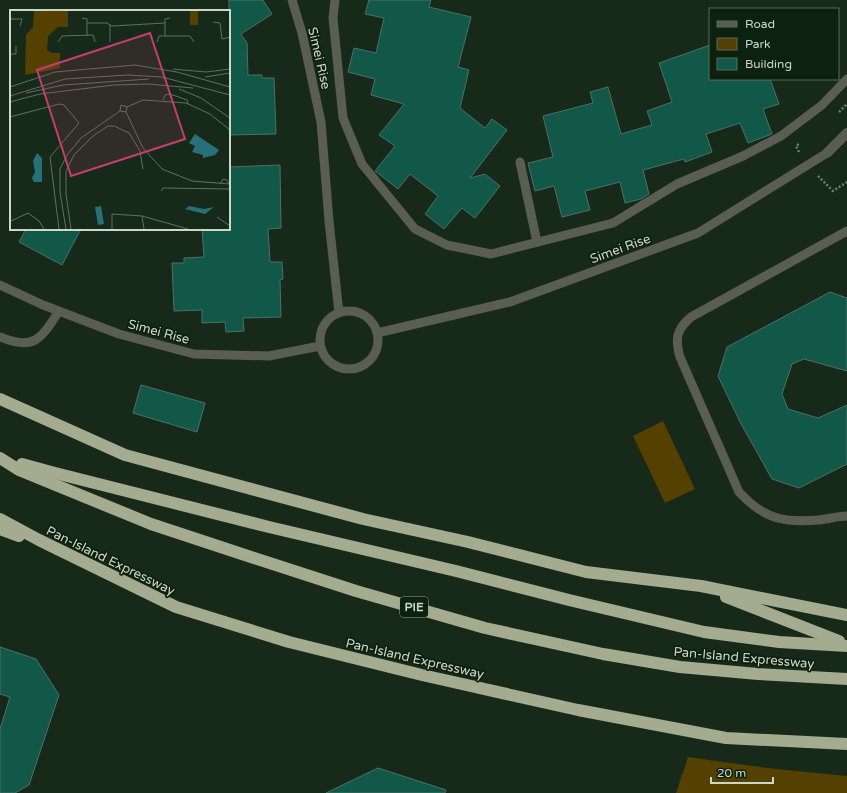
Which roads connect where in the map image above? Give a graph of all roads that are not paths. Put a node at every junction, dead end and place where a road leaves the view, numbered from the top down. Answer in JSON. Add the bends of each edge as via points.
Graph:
{"nodes":[{"id":1,"x":292,"y":0,"type":"edge"},
{"id":2,"x":335,"y":0,"type":"edge"},
{"id":3,"x":847,"y":79,"type":"edge"},
{"id":4,"x":847,"y":133,"type":"edge"},
{"id":5,"x":827,"y":153,"type":"joint"},
{"id":6,"x":520,"y":162,"type":"dead end"},
{"id":7,"x":847,"y":231,"type":"edge"},
{"id":8,"x":537,"y":242,"type":"junction"},
{"id":9,"x":0,"y":285,"type":"edge"},
{"id":10,"x":59,"y":311,"type":"junction"},
{"id":11,"x":339,"y":313,"type":"junction"},
{"id":12,"x":377,"y":333,"type":"junction"},
{"id":13,"x":0,"y":337,"type":"edge"},
{"id":14,"x":320,"y":346,"type":"junction"},
{"id":15,"x":0,"y":399,"type":"edge"},
{"id":16,"x":0,"y":457,"type":"edge"},
{"id":17,"x":847,"y":516,"type":"edge"},
{"id":18,"x":0,"y":519,"type":"edge"},
{"id":19,"x":0,"y":529,"type":"edge"},
{"id":20,"x":39,"y":540,"type":"junction"},
{"id":21,"x":701,"y":586,"type":"junction"},
{"id":22,"x":847,"y":615,"type":"edge"},
{"id":23,"x":847,"y":645,"type":"edge"},
{"id":24,"x":847,"y":679,"type":"edge"},
{"id":25,"x":847,"y":744,"type":"edge"}],
"edges":[{"from":1,"to":11,"type":"lane","name":"Simei Rise","via":[[302,33],[321,122]]},
{"from":2,"to":8,"type":"lane","via":[[332,18],[343,118],[362,164],[415,229],[448,245],[490,254]]},
{"from":3,"to":8,"type":"lane","via":[[822,105],[781,136],[743,156],[678,184],[613,223]]},
{"from":4,"to":5,"type":"street","name":"Simei Rise"},
{"from":5,"to":12,"type":"lane","name":"Simei Rise","via":[[698,233],[510,302]]},
{"from":6,"to":8,"type":"lane"},
{"from":7,"to":17,"type":"lane","via":[[691,317],[679,332],[676,343],[739,492],[755,507],[770,516],[784,520],[819,520]]},
{"from":9,"to":10,"type":"lane","name":"Simei Rise"},
{"from":10,"to":13,"type":"lane","via":[[45,333],[36,340],[23,344]]},
{"from":10,"to":14,"type":"lane","name":"Simei Rise","via":[[119,334],[194,354],[269,356]]},
{"from":11,"to":12,"type":"lane","via":[[351,311],[362,315],[372,322]]},
{"from":11,"to":14,"type":"lane","via":[[323,326]]},
{"from":12,"to":14,"type":"lane","via":[[378,344],[374,355],[366,364],[356,368],[344,369],[333,365],[325,357]]},
{"from":15,"to":21,"type":"highway","via":[[125,455],[286,499],[586,572]]},
{"from":16,"to":23,"type":"highway","via":[[269,527],[704,632],[779,642]]},
{"from":16,"to":24,"type":"highway","name":"Pan-Island Expressway","number":"PIE","via":[[20,470],[152,524],[356,591],[485,628],[603,654],[680,667]]},
{"from":18,"to":20,"type":"highway","name":"Pan-Island Expressway"},
{"from":19,"to":20,"type":"highway","via":[[27,540]]},
{"from":20,"to":25,"type":"highway","name":"Pan-Island Expressway","via":[[176,607],[289,642],[578,710],[726,738]]},
{"from":21,"to":22,"type":"highway"},
{"from":21,"to":23,"type":"highway"}]}
